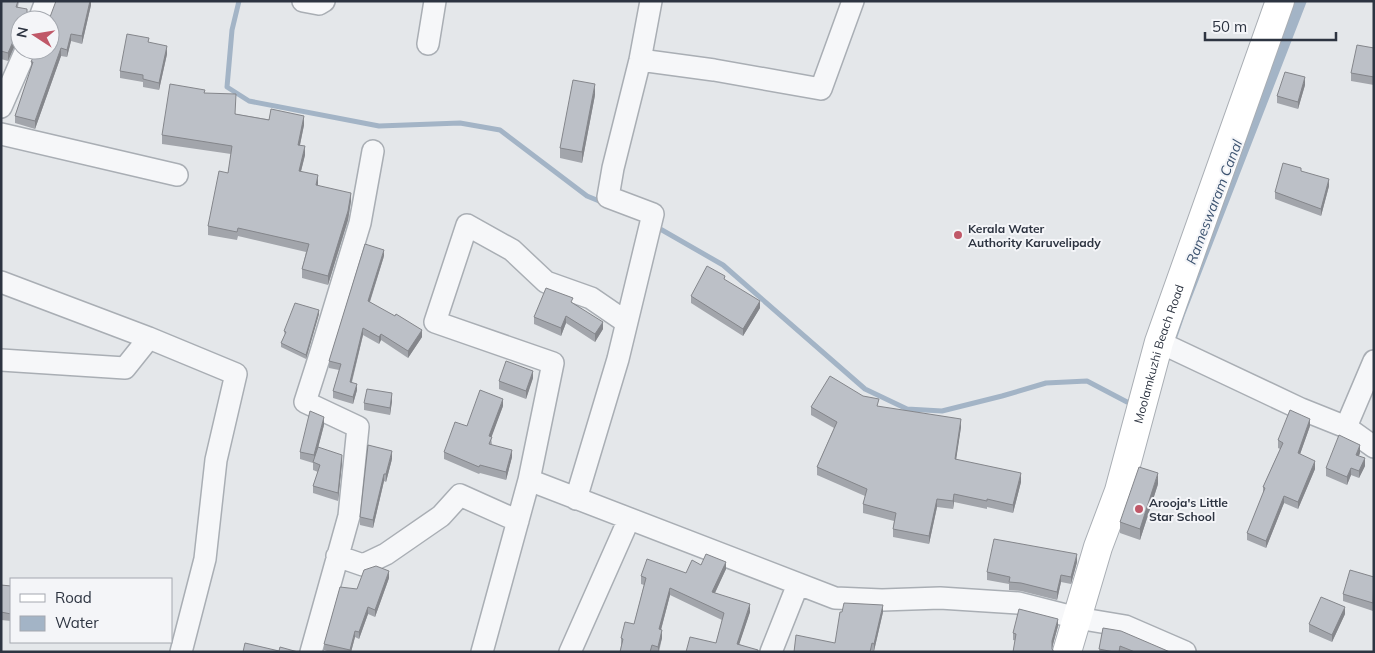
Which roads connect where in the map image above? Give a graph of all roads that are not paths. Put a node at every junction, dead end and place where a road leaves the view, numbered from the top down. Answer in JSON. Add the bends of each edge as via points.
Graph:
{"nodes":[{"id":1,"x":303,"y":1,"type":"edge"},
{"id":2,"x":324,"y":1,"type":"edge"},
{"id":3,"x":435,"y":1,"type":"edge"},
{"id":4,"x":651,"y":1,"type":"edge"},
{"id":5,"x":853,"y":1,"type":"edge"},
{"id":6,"x":1280,"y":1,"type":"edge"},
{"id":7,"x":428,"y":44,"type":"dead end"},
{"id":8,"x":22,"y":60,"type":"edge"},
{"id":9,"x":640,"y":60,"type":"junction"},
{"id":10,"x":1,"y":107,"type":"edge"},
{"id":11,"x":1,"y":134,"type":"edge"},
{"id":12,"x":374,"y":151,"type":"dead end"},
{"id":13,"x":177,"y":175,"type":"dead end"},
{"id":14,"x":1,"y":282,"type":"edge"},
{"id":15,"x":626,"y":322,"type":"junction"},
{"id":16,"x":148,"y":338,"type":"junction"},
{"id":17,"x":1166,"y":345,"type":"junction"},
{"id":18,"x":1,"y":360,"type":"edge"},
{"id":19,"x":1374,"y":360,"type":"edge"},
{"id":20,"x":1346,"y":427,"type":"junction"},
{"id":21,"x":1374,"y":448,"type":"edge"},
{"id":22,"x":529,"y":480,"type":"junction"},
{"id":23,"x":576,"y":499,"type":"junction"},
{"id":24,"x":630,"y":519,"type":"junction"},
{"id":25,"x":518,"y":520,"type":"junction"},
{"id":26,"x":337,"y":556,"type":"junction"},
{"id":27,"x":798,"y":584,"type":"junction"},
{"id":28,"x":1077,"y":618,"type":"junction"},
{"id":29,"x":181,"y":652,"type":"edge"},
{"id":30,"x":311,"y":652,"type":"edge"},
{"id":31,"x":482,"y":652,"type":"edge"},
{"id":32,"x":570,"y":652,"type":"edge"},
{"id":33,"x":771,"y":652,"type":"edge"},
{"id":34,"x":1067,"y":652,"type":"edge"},
{"id":35,"x":1185,"y":652,"type":"edge"}],
"edges":[{"from":1,"to":2,"type":"street","via":[[319,4]]},
{"from":3,"to":7,"type":"street"},
{"from":4,"to":9,"type":"street"},
{"from":5,"to":9,"type":"street","via":[[821,89]]},
{"from":6,"to":17,"type":"street","name":"Moolamkuzhi Beach Road"},
{"from":8,"to":10,"type":"street"},
{"from":9,"to":15,"type":"street","via":[[608,197],[651,223]]},
{"from":11,"to":13,"type":"street"},
{"from":12,"to":26,"type":"street","via":[[360,223],[304,402],[358,427],[349,516]]},
{"from":14,"to":16,"type":"street"},
{"from":15,"to":22,"type":"street","via":[[591,298],[546,282],[512,250],[467,225],[435,322],[553,364]]},
{"from":15,"to":23,"type":"street"},
{"from":16,"to":18,"type":"street","via":[[125,368]]},
{"from":16,"to":29,"type":"street","via":[[236,374],[216,460],[205,559]]},
{"from":17,"to":20,"type":"street"},
{"from":17,"to":28,"type":"street","name":"Moolamkuzhi Beach Road"},
{"from":19,"to":20,"type":"street"},
{"from":20,"to":21,"type":"street"},
{"from":22,"to":23,"type":"street"},
{"from":22,"to":25,"type":"street"},
{"from":23,"to":24,"type":"street"},
{"from":24,"to":27,"type":"street"},
{"from":24,"to":32,"type":"street"},
{"from":25,"to":26,"type":"street","via":[[460,495],[441,516],[386,554],[364,565]]},
{"from":25,"to":31,"type":"street"},
{"from":26,"to":30,"type":"street"},
{"from":27,"to":28,"type":"street","via":[[835,598],[940,598],[1018,603]]},
{"from":27,"to":33,"type":"street"},
{"from":28,"to":34,"type":"street","name":"Moolamkuzhi Beach Road"},
{"from":28,"to":35,"type":"street","via":[[1125,626]]}]}
